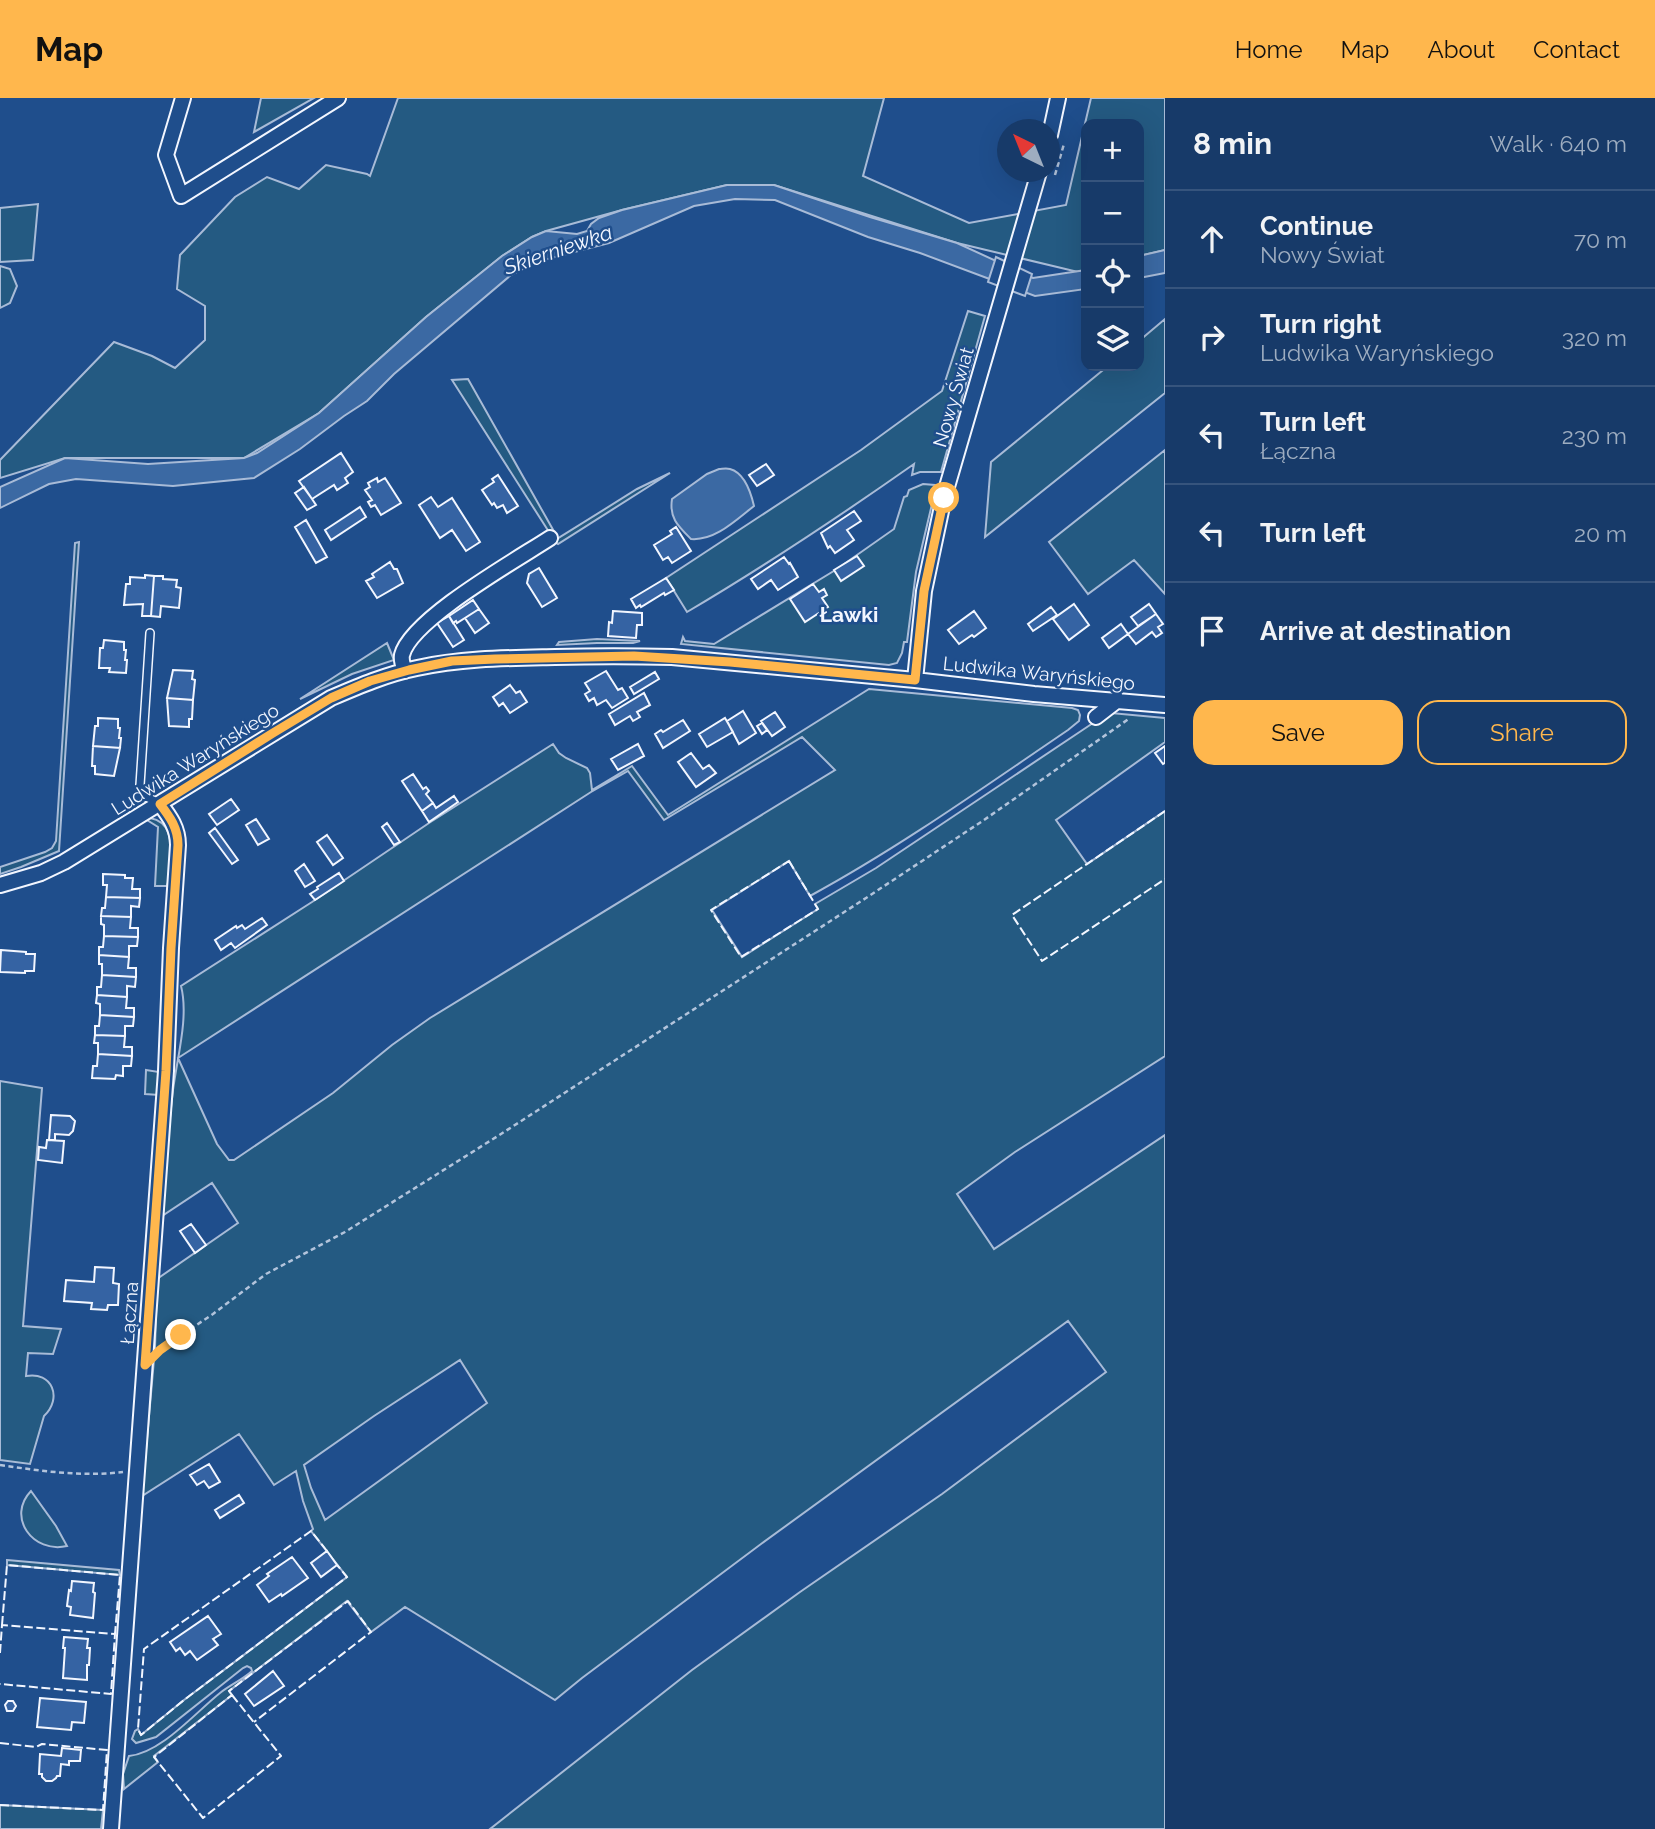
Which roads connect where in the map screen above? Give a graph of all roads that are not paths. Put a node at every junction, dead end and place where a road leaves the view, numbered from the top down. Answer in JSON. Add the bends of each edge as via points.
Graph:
{"nodes":[{"id":1,"x":183,"y":98,"type":"edge"},
{"id":2,"x":338,"y":98,"type":"edge"},
{"id":3,"x":1058,"y":98,"type":"edge"},
{"id":4,"x":1053,"y":119,"type":"edge"},
{"id":5,"x":1036,"y":182,"type":"edge"},
{"id":6,"x":550,"y":538,"type":"dead end"},
{"id":7,"x":150,"y":633,"type":"dead end"},
{"id":8,"x":405,"y":671,"type":"junction"},
{"id":9,"x":915,"y":680,"type":"junction"},
{"id":10,"x":1118,"y":700,"type":"junction"},
{"id":11,"x":1165,"y":705,"type":"edge"},
{"id":12,"x":1096,"y":717,"type":"dead end"},
{"id":13,"x":160,"y":804,"type":"junction"},
{"id":14,"x":0,"y":885,"type":"edge"},
{"id":15,"x":111,"y":1829,"type":"edge"}],
"edges":[{"from":1,"to":2,"type":"street","via":[[166,155],[181,196]]},
{"from":3,"to":4,"type":"street"},
{"from":5,"to":9,"type":"street","name":"Nowy Świat","via":[[944,498],[924,591]]},
{"from":6,"to":8,"type":"street","via":[[434,616],[403,653]]},
{"from":7,"to":13,"type":"lane","via":[[140,785],[146,797]]},
{"from":8,"to":9,"type":"street","name":"Ludwika Waryńskiego","via":[[452,661],[634,656]]},
{"from":8,"to":13,"type":"street","name":"Ludwika Waryńskiego","via":[[370,681],[319,705]]},
{"from":9,"to":10,"type":"street","name":"Ludwika Waryńskiego"},
{"from":10,"to":11,"type":"street","name":"Ludwika Waryńskiego"},
{"from":10,"to":12,"type":"street"},
{"from":13,"to":14,"type":"street","name":"Ludwika Waryńskiego","via":[[64,862]]},
{"from":13,"to":15,"type":"street","name":"Łączna","via":[[173,822],[178,845]]}]}
